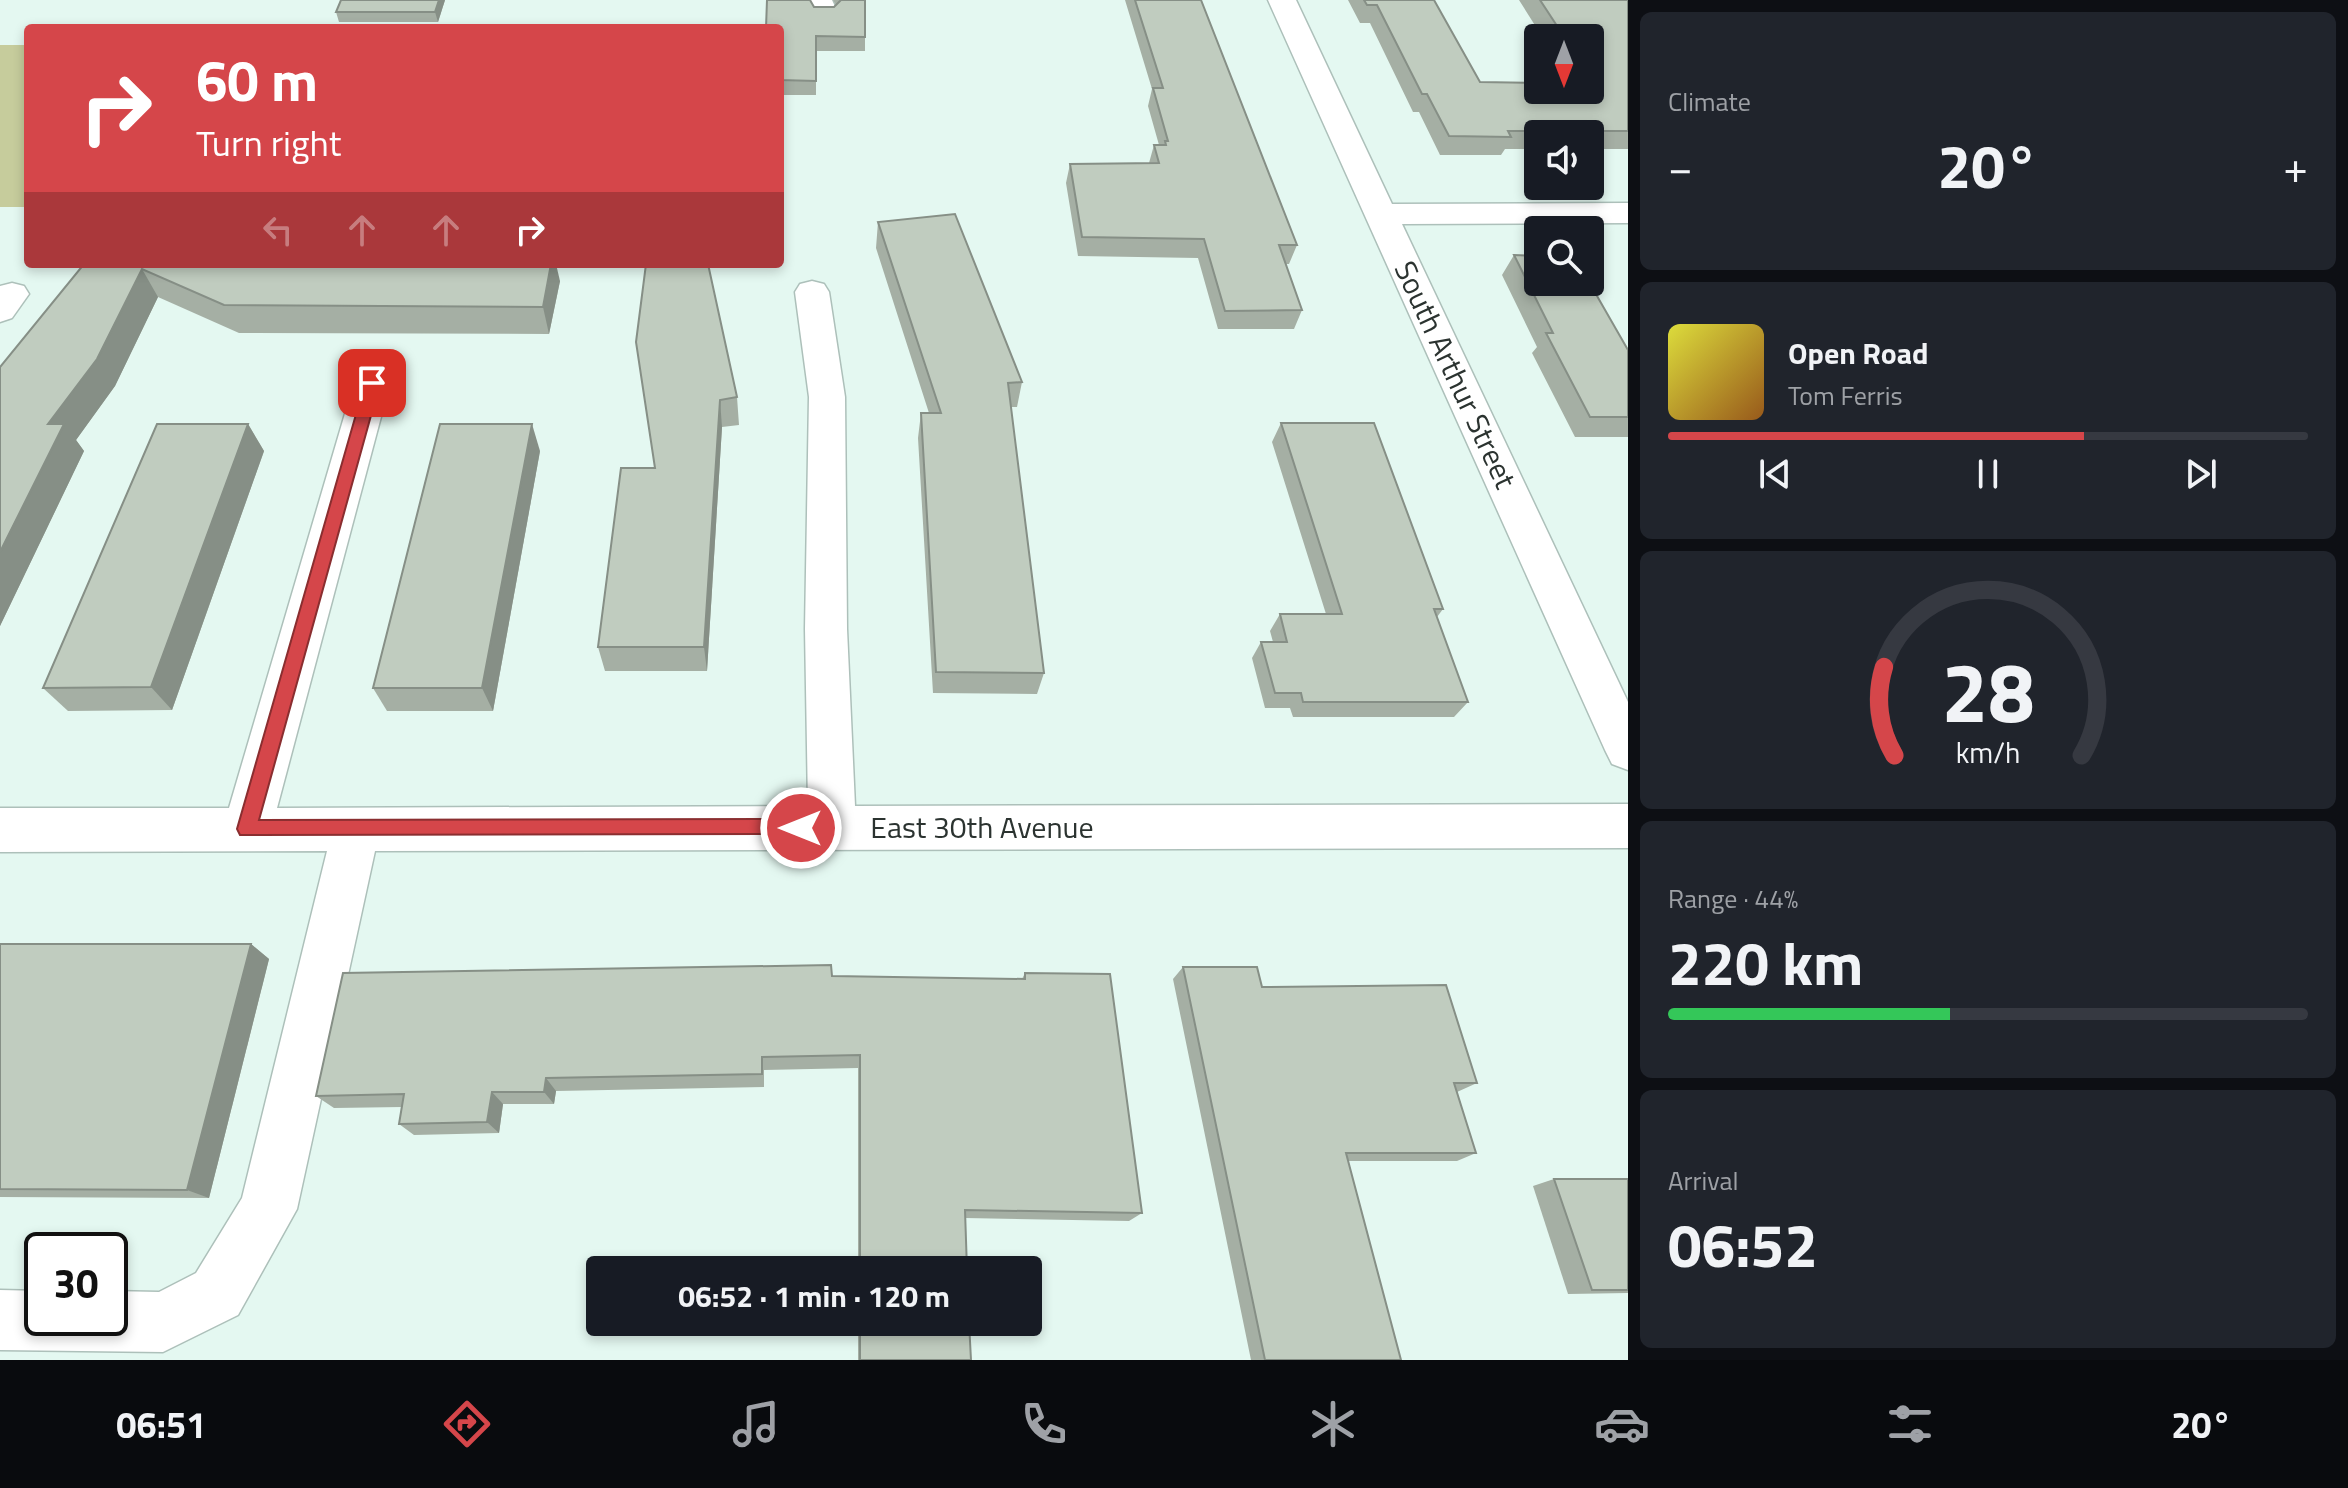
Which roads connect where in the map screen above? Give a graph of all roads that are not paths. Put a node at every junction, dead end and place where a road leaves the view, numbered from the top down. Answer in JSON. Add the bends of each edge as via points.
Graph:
{"nodes":[{"id":1,"x":1282,"y":0,"type":"edge"},
{"id":2,"x":1628,"y":213,"type":"edge"},
{"id":3,"x":1380,"y":214,"type":"junction"},
{"id":4,"x":812,"y":292,"type":"dead end"},
{"id":5,"x":372,"y":383,"type":"dead end"},
{"id":6,"x":1628,"y":750,"type":"edge"},
{"id":7,"x":1628,"y":826,"type":"edge"},
{"id":8,"x":832,"y":828,"type":"junction"},
{"id":9,"x":247,"y":829,"type":"junction"},
{"id":10,"x":356,"y":829,"type":"junction"},
{"id":11,"x":0,"y":830,"type":"edge"},
{"id":12,"x":0,"y":1320,"type":"edge"}],
"edges":[{"from":1,"to":3,"type":"street","name":"South Arthur Street"},
{"from":2,"to":3,"type":"street"},
{"from":3,"to":6,"type":"street","name":"South Arthur Street"},
{"from":4,"to":8,"type":"street","via":[[827,397]]},
{"from":5,"to":9,"type":"street"},
{"from":7,"to":8,"type":"street","name":"East 30th Avenue"},
{"from":8,"to":10,"type":"street","name":"East 30th Avenue"},
{"from":9,"to":10,"type":"street","name":"East 30th Avenue"},
{"from":9,"to":11,"type":"street","name":"East 30th Avenue"},
{"from":10,"to":12,"type":"street","via":[[268,1209],[217,1294],[163,1322]]}]}
